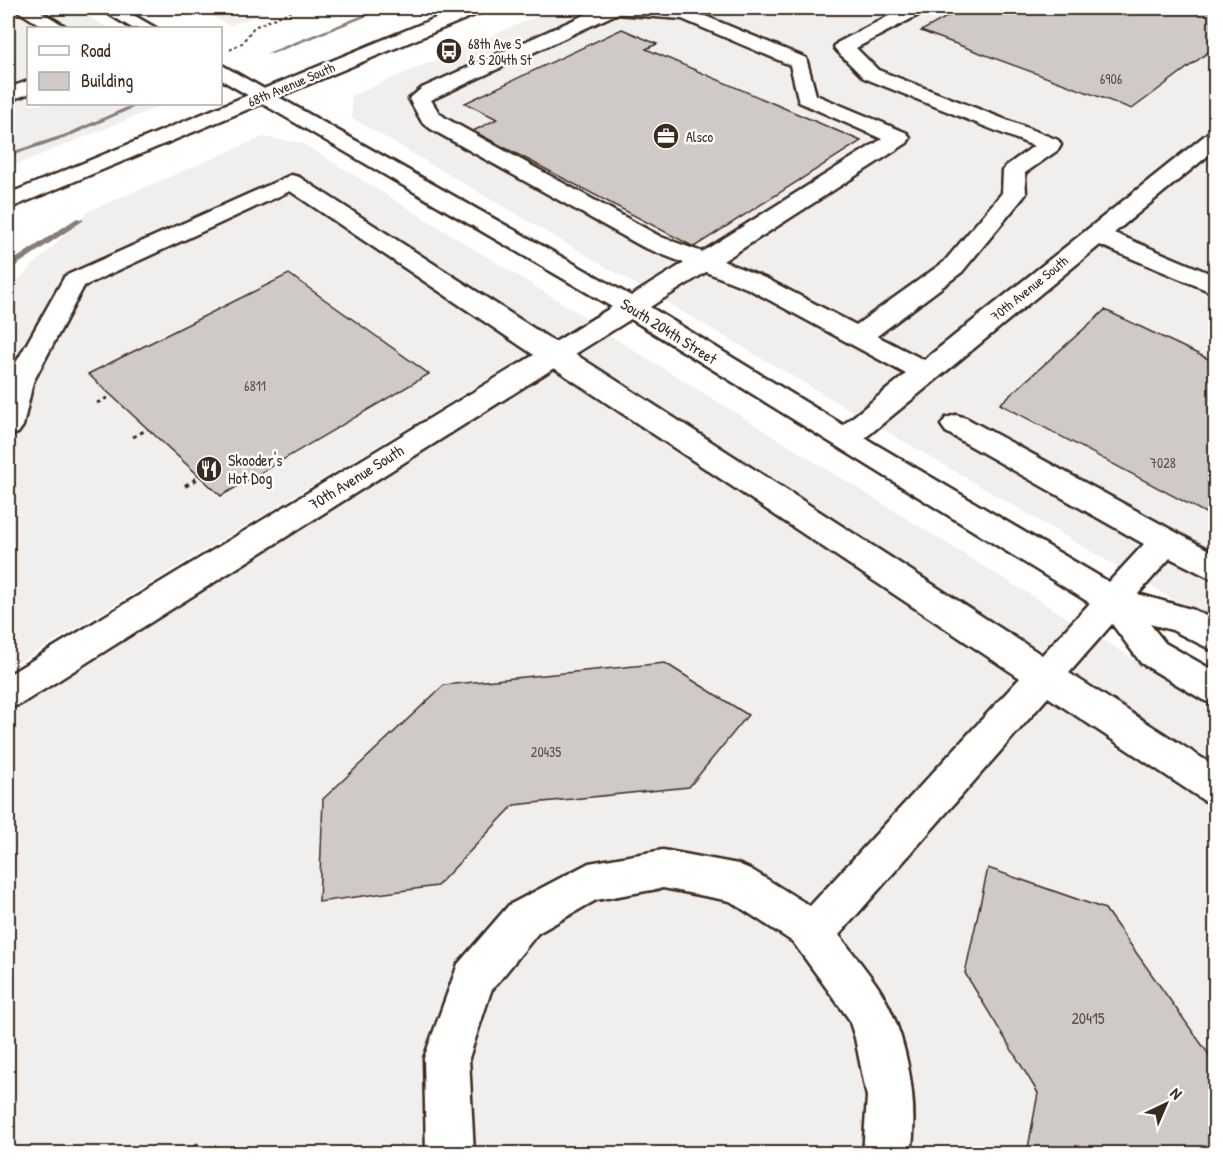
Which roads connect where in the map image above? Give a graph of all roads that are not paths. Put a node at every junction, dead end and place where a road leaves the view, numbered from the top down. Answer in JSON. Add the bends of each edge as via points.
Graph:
{"nodes":[{"id":1,"x":108,"y":8,"type":"edge"},
{"id":2,"x":475,"y":8,"type":"edge"},
{"id":3,"x":622,"y":8,"type":"edge"},
{"id":4,"x":917,"y":8,"type":"edge"},
{"id":5,"x":35,"y":10,"type":"edge"},
{"id":6,"x":57,"y":27,"type":"edge"},
{"id":7,"x":144,"y":27,"type":"edge"},
{"id":8,"x":224,"y":61,"type":"edge"},
{"id":9,"x":27,"y":87,"type":"edge"},
{"id":10,"x":265,"y":94,"type":"junction"},
{"id":11,"x":8,"y":95,"type":"edge"},
{"id":12,"x":1215,"y":138,"type":"edge"},
{"id":13,"x":8,"y":202,"type":"edge"},
{"id":14,"x":1096,"y":234,"type":"junction"},
{"id":15,"x":704,"y":262,"type":"junction"},
{"id":16,"x":1215,"y":286,"type":"edge"},
{"id":17,"x":631,"y":307,"type":"junction"},
{"id":18,"x":858,"y":337,"type":"junction"},
{"id":19,"x":554,"y":355,"type":"junction"},
{"id":20,"x":926,"y":373,"type":"junction"},
{"id":21,"x":956,"y":425,"type":"dead end"},
{"id":22,"x":8,"y":426,"type":"edge"},
{"id":23,"x":843,"y":439,"type":"junction"},
{"id":24,"x":1166,"y":542,"type":"junction"},
{"id":25,"x":1215,"y":569,"type":"edge"},
{"id":26,"x":1113,"y":601,"type":"junction"},
{"id":27,"x":1215,"y":638,"type":"edge"},
{"id":28,"x":1046,"y":677,"type":"junction"},
{"id":29,"x":1215,"y":690,"type":"edge"},
{"id":30,"x":8,"y":693,"type":"edge"},
{"id":31,"x":1215,"y":788,"type":"edge"},
{"id":32,"x":814,"y":932,"type":"junction"},
{"id":33,"x":450,"y":1154,"type":"edge"},
{"id":34,"x":887,"y":1154,"type":"edge"}],
"edges":[{"from":1,"to":7,"type":"street"},
{"from":2,"to":10,"type":"street","name":"68th Avenue South"},
{"from":3,"to":15,"type":"street","via":[[612,9],[420,99],[439,124],[652,242]]},
{"from":3,"to":15,"type":"street","name":"70th Avenue South","via":[[686,14],[799,62],[806,98],[899,138]]},
{"from":4,"to":18,"type":"street","via":[[844,47],[871,74],[1050,145],[1014,171],[1014,194],[953,267]]},
{"from":5,"to":6,"type":"street"},
{"from":8,"to":10,"type":"street","name":"South 204th Street"},
{"from":9,"to":11,"type":"street"},
{"from":10,"to":13,"type":"street","name":"68th Avenue South"},
{"from":10,"to":17,"type":"street","name":"South 204th Street"},
{"from":12,"to":14,"type":"street","name":"70th Avenue South"},
{"from":14,"to":16,"type":"street"},
{"from":14,"to":20,"type":"street","name":"70th Avenue South"},
{"from":15,"to":17,"type":"street","name":"70th Avenue South"},
{"from":15,"to":18,"type":"street","via":[[758,284]]},
{"from":17,"to":19,"type":"street","name":"70th Avenue South"},
{"from":17,"to":23,"type":"street","name":"South 204th Street"},
{"from":18,"to":20,"type":"street"},
{"from":19,"to":22,"type":"street","via":[[291,182],[74,281],[19,382]]},
{"from":19,"to":28,"type":"street"},
{"from":19,"to":30,"type":"street","name":"70th Avenue South"},
{"from":20,"to":23,"type":"street","name":"70th Avenue South"},
{"from":21,"to":24,"type":"street"},
{"from":23,"to":26,"type":"street","name":"South 204th Street"},
{"from":24,"to":25,"type":"street"},
{"from":24,"to":26,"type":"street"},
{"from":26,"to":27,"type":"street","name":"South 204th Street","via":[[1182,619]]},
{"from":26,"to":28,"type":"street"},
{"from":26,"to":29,"type":"street","name":"South 204th Street","via":[[1153,653]]},
{"from":28,"to":31,"type":"street"},
{"from":28,"to":32,"type":"street"},
{"from":32,"to":33,"type":"street","via":[[773,900],[729,880],[684,870],[638,869],[593,878],[550,898],[513,927],[482,964],[458,1010],[444,1061],[442,1117]]},
{"from":32,"to":34,"type":"street","via":[[849,974],[875,1027],[890,1087]]}]}
